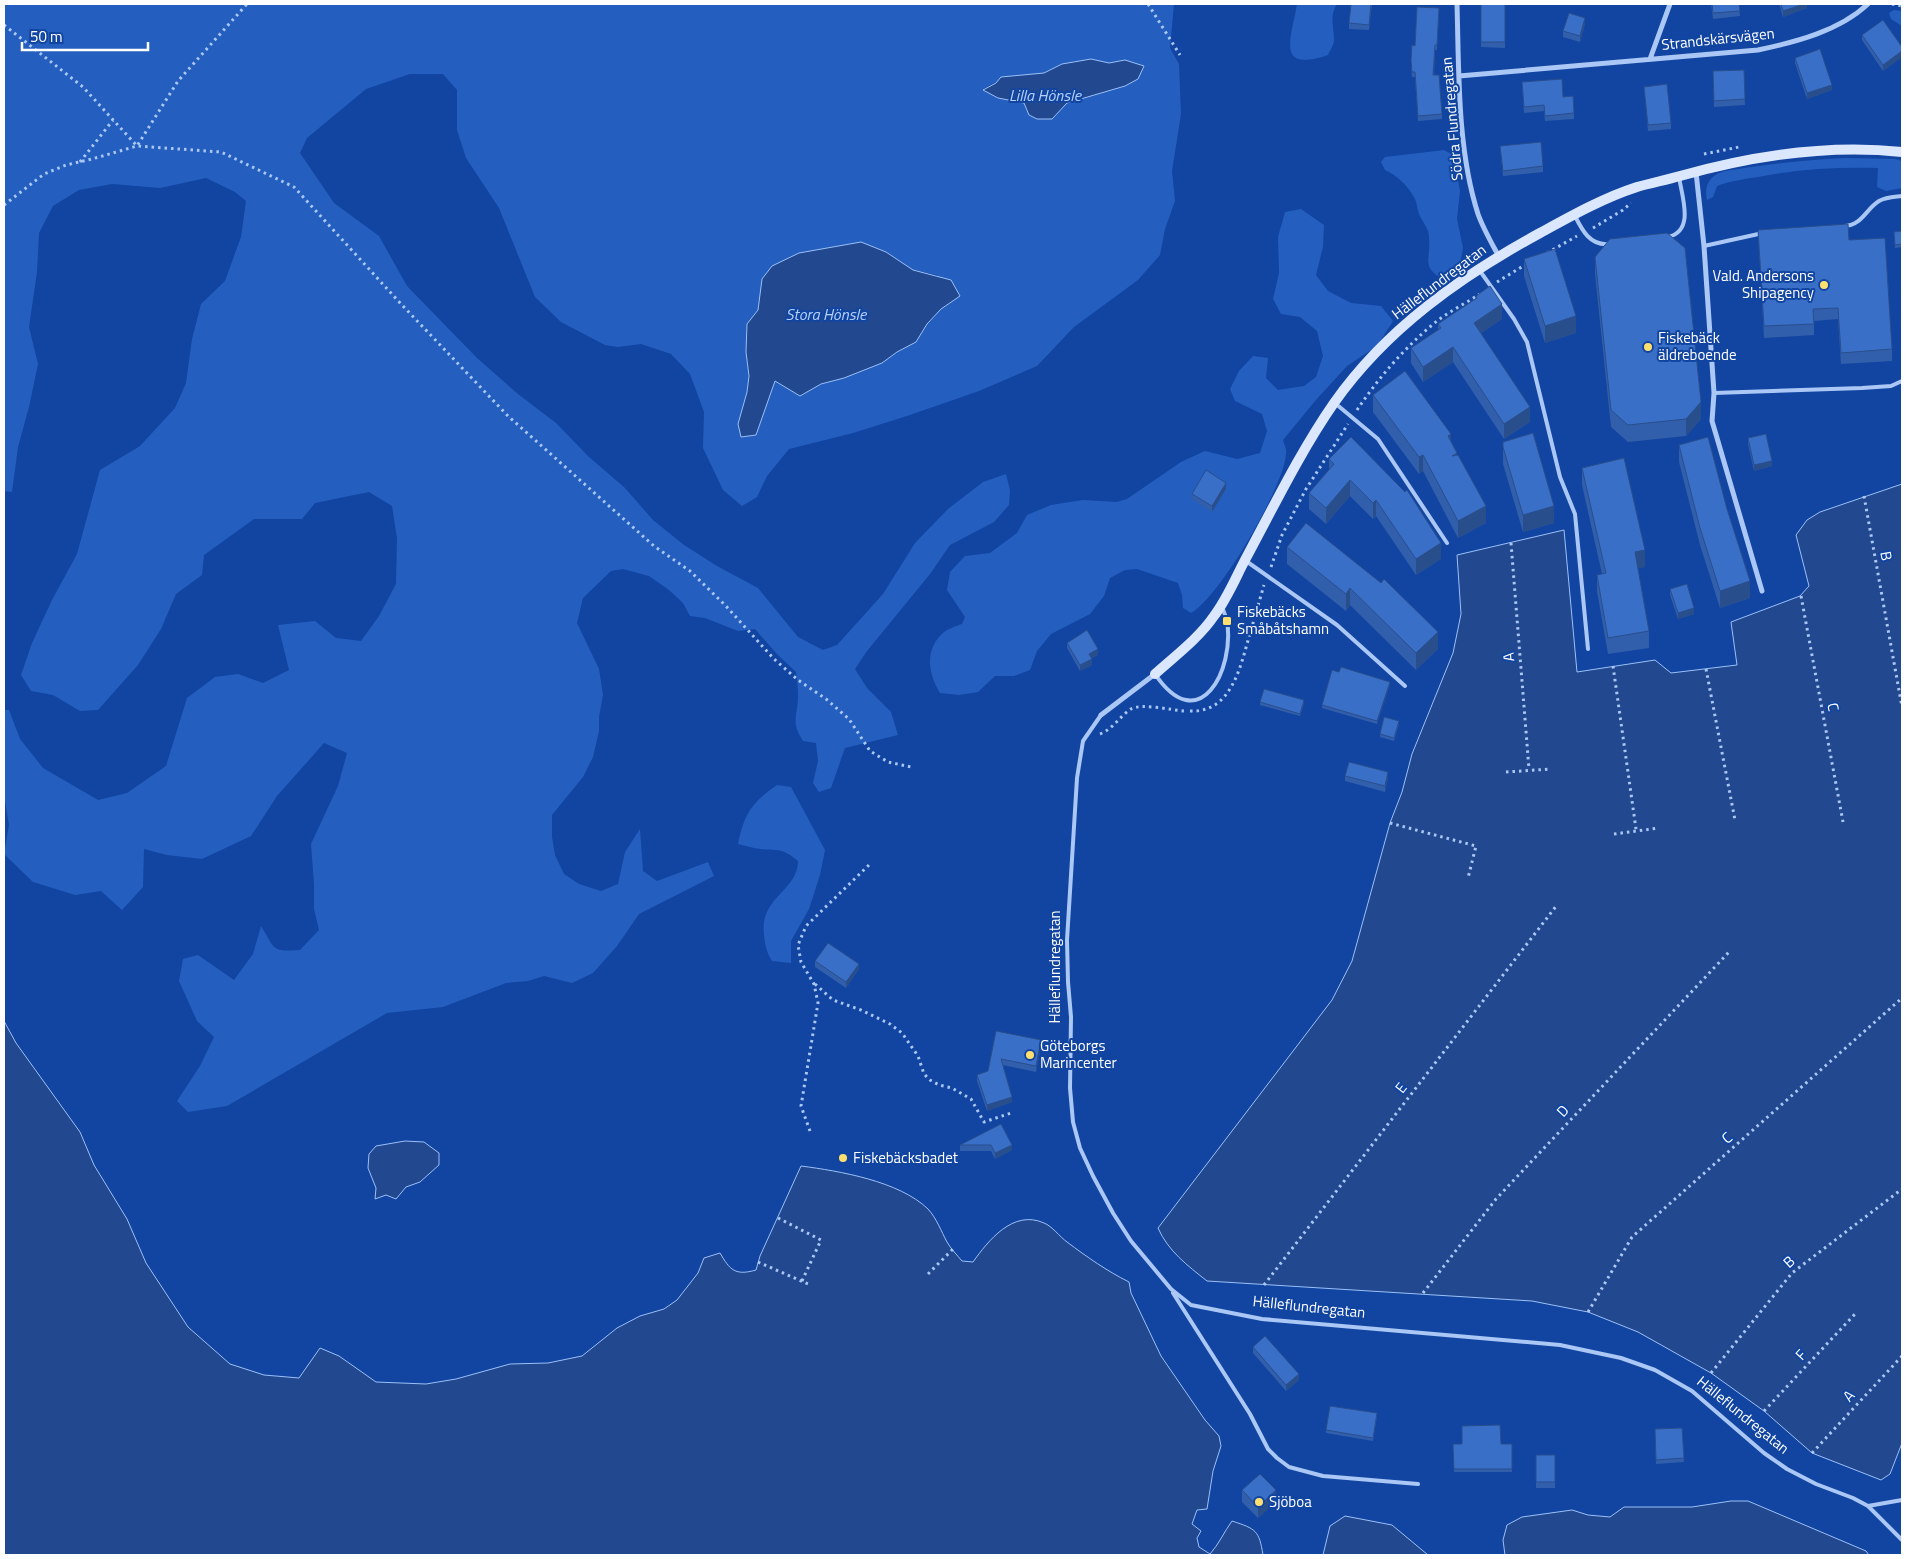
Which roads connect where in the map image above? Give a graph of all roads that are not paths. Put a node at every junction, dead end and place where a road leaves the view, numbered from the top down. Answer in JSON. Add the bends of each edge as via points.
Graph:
{"nodes":[{"id":1,"x":1457,"y":4,"type":"edge"},
{"id":2,"x":1670,"y":4,"type":"edge"},
{"id":3,"x":1868,"y":4,"type":"edge"},
{"id":4,"x":1650,"y":59,"type":"junction"},
{"id":5,"x":1459,"y":76,"type":"junction"},
{"id":6,"x":1902,"y":152,"type":"edge"},
{"id":7,"x":1696,"y":171,"type":"junction"},
{"id":8,"x":1679,"y":177,"type":"junction"},
{"id":9,"x":1902,"y":196,"type":"edge"},
{"id":10,"x":1574,"y":214,"type":"junction"},
{"id":11,"x":1840,"y":227,"type":"edge"},
{"id":12,"x":1765,"y":233,"type":"edge"},
{"id":13,"x":1661,"y":238,"type":"edge"},
{"id":14,"x":1614,"y":244,"type":"edge"},
{"id":15,"x":1704,"y":246,"type":"junction"},
{"id":16,"x":1498,"y":256,"type":"junction"},
{"id":17,"x":1479,"y":269,"type":"junction"},
{"id":18,"x":1902,"y":381,"type":"edge"},
{"id":19,"x":1714,"y":393,"type":"junction"},
{"id":20,"x":1334,"y":403,"type":"junction"},
{"id":21,"x":1447,"y":544,"type":"dead end"},
{"id":22,"x":1245,"y":560,"type":"junction"},
{"id":23,"x":1762,"y":591,"type":"dead end"},
{"id":24,"x":1222,"y":605,"type":"junction"},
{"id":25,"x":1588,"y":649,"type":"dead end"},
{"id":26,"x":1155,"y":674,"type":"junction"},
{"id":27,"x":1405,"y":686,"type":"dead end"},
{"id":28,"x":1101,"y":715,"type":"joint"},
{"id":29,"x":1171,"y":1289,"type":"junction"},
{"id":30,"x":1418,"y":1484,"type":"dead end"},
{"id":31,"x":1902,"y":1500,"type":"edge"},
{"id":32,"x":1868,"y":1506,"type":"junction"},
{"id":33,"x":1902,"y":1540,"type":"edge"}],
"edges":[{"from":1,"to":5,"type":"street","name":"Södra Flundregatan"},
{"from":2,"to":4,"type":"street","name":"Strandskärsvägen"},
{"from":3,"to":4,"type":"street","name":"Strandskärsvägen","via":[[1835,26],[1774,47]]},
{"from":4,"to":5,"type":"street","name":"Strandskärsvägen"},
{"from":5,"to":16,"type":"street","name":"Södra Flundregatan","via":[[1470,185],[1478,215]]},
{"from":6,"to":7,"type":"street","name":"Hälleflundregatan","via":[[1820,151],[1760,158]]},
{"from":7,"to":8,"type":"street","name":"Hälleflundregatan"},
{"from":7,"to":15,"type":"street"},
{"from":8,"to":10,"type":"street","name":"Hälleflundregatan","via":[[1638,187]]},
{"from":8,"to":13,"type":"lane","via":[[1684,226],[1680,233]]},
{"from":9,"to":11,"type":"lane","via":[[1877,202],[1858,222]]},
{"from":10,"to":14,"type":"lane","via":[[1583,233],[1596,243]]},
{"from":10,"to":16,"type":"street","name":"Hälleflundregatan"},
{"from":12,"to":15,"type":"lane"},
{"from":15,"to":19,"type":"street"},
{"from":16,"to":17,"type":"street","name":"Hälleflundregatan"},
{"from":17,"to":20,"type":"street","name":"Hälleflundregatan","via":[[1408,321],[1375,353]]},
{"from":17,"to":25,"type":"lane","via":[[1527,342],[1560,478],[1575,514]]},
{"from":18,"to":19,"type":"lane","via":[[1891,386],[1862,388]]},
{"from":19,"to":23,"type":"street","via":[[1712,421]]},
{"from":20,"to":21,"type":"lane","via":[[1378,439]]},
{"from":20,"to":22,"type":"street","name":"Hälleflundregatan","via":[[1308,443]]},
{"from":22,"to":24,"type":"street","name":"Hälleflundregatan"},
{"from":22,"to":27,"type":"lane","via":[[1337,625]]},
{"from":24,"to":26,"type":"street","name":"Hälleflundregatan","via":[[1204,628]]},
{"from":24,"to":26,"type":"lane","via":[[1227,621],[1227,644],[1224,665],[1214,688],[1200,699],[1189,701],[1175,697]]},
{"from":26,"to":28,"type":"street","name":"Hälleflundregatan"},
{"from":28,"to":29,"type":"lane","name":"Hälleflundregatan","via":[[1083,741],[1077,778],[1067,940],[1070,1088],[1074,1122],[1080,1148],[1113,1213]]},
{"from":29,"to":30,"type":"lane","via":[[1250,1414],[1268,1449],[1277,1458],[1295,1469],[1323,1476]]},
{"from":29,"to":32,"type":"lane","name":"Hälleflundregatan","via":[[1191,1305],[1262,1319],[1560,1345],[1621,1358],[1655,1370],[1692,1391],[1787,1469]]},
{"from":31,"to":32,"type":"lane"},
{"from":32,"to":33,"type":"lane","name":"Hälleflundregatan"}]}
